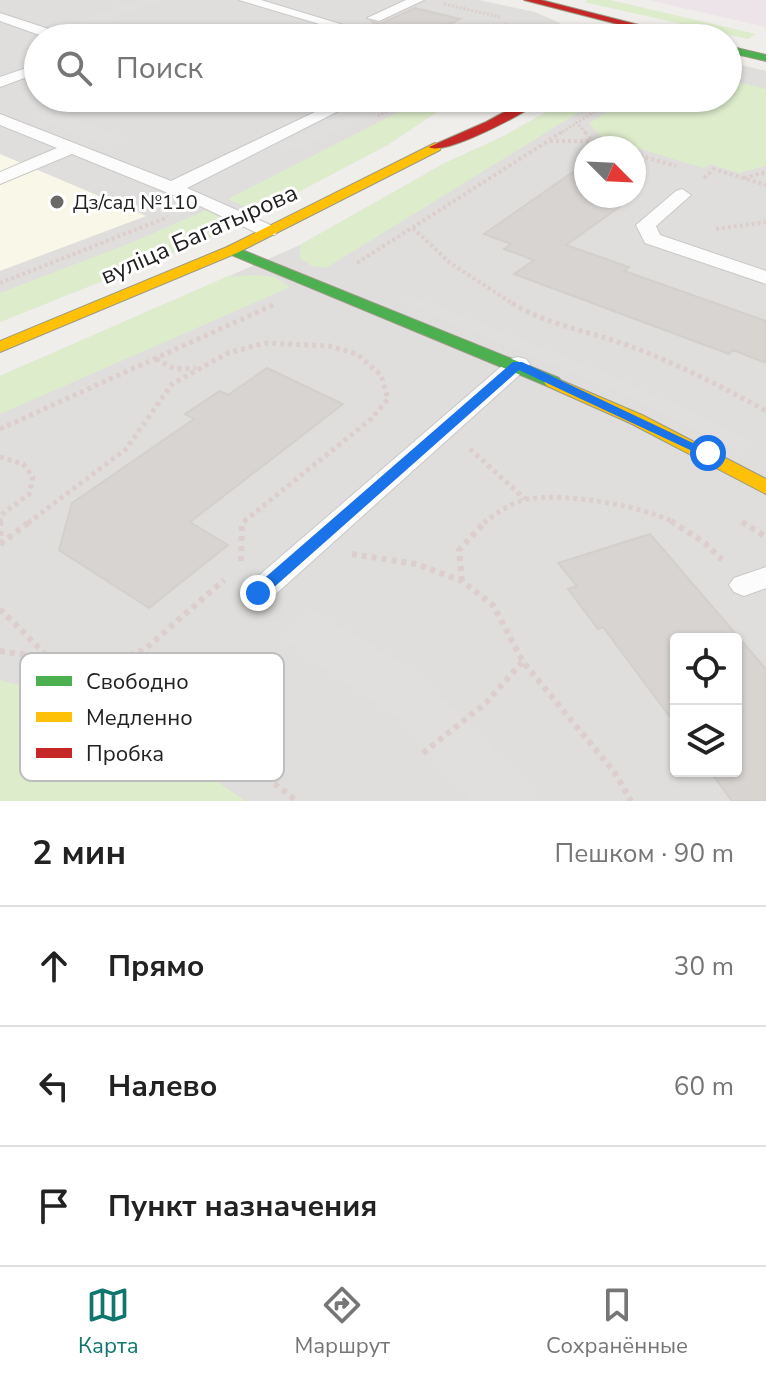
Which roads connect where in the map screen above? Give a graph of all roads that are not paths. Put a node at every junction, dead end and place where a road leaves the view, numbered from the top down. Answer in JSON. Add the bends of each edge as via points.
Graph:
{"nodes":[{"id":1,"x":246,"y":0,"type":"edge"},
{"id":2,"x":417,"y":0,"type":"edge"},
{"id":3,"x":529,"y":0,"type":"edge"},
{"id":4,"x":0,"y":17,"type":"edge"},
{"id":5,"x":374,"y":18,"type":"dead end"},
{"id":6,"x":621,"y":22,"type":"junction"},
{"id":7,"x":332,"y":24,"type":"edge"},
{"id":8,"x":618,"y":24,"type":"edge"},
{"id":9,"x":626,"y":24,"type":"edge"},
{"id":10,"x":24,"y":25,"type":"edge"},
{"id":11,"x":742,"y":52,"type":"edge"},
{"id":12,"x":766,"y":58,"type":"edge"},
{"id":13,"x":24,"y":73,"type":"edge"},
{"id":14,"x":0,"y":82,"type":"edge"},
{"id":15,"x":327,"y":112,"type":"edge"},
{"id":16,"x":514,"y":112,"type":"edge"},
{"id":17,"x":458,"y":116,"type":"dead end"},
{"id":18,"x":0,"y":119,"type":"edge"},
{"id":19,"x":72,"y":148,"type":"junction"},
{"id":20,"x":412,"y":157,"type":"junction"},
{"id":21,"x":0,"y":179,"type":"edge"},
{"id":22,"x":172,"y":188,"type":"junction"},
{"id":23,"x":682,"y":195,"type":"road end"},
{"id":24,"x":268,"y":231,"type":"junction"},
{"id":25,"x":232,"y":250,"type":"junction"},
{"id":26,"x":766,"y":278,"type":"edge"},
{"id":27,"x":0,"y":347,"type":"edge"},
{"id":28,"x":518,"y":364,"type":"junction"},
{"id":29,"x":766,"y":487,"type":"edge"},
{"id":30,"x":258,"y":593,"type":"dead end"}],
"edges":[{"from":1,"to":7,"type":"lane"},
{"from":2,"to":5,"type":"lane"},
{"from":3,"to":6,"type":"street"},
{"from":4,"to":10,"type":"lane"},
{"from":6,"to":8,"type":"street"},
{"from":6,"to":9,"type":"street"},
{"from":11,"to":12,"type":"street"},
{"from":13,"to":14,"type":"lane"},
{"from":15,"to":22,"type":"lane"},
{"from":16,"to":20,"type":"street","name":"вуліца Багатырова"},
{"from":17,"to":20,"type":"street","name":"вуліца Багатырова"},
{"from":18,"to":19,"type":"lane"},
{"from":19,"to":21,"type":"lane"},
{"from":19,"to":22,"type":"lane"},
{"from":20,"to":24,"type":"street","name":"вуліца Багатырова"},
{"from":22,"to":24,"type":"lane"},
{"from":23,"to":26,"type":"lane","via":[[646,225],[652,239]]},
{"from":24,"to":25,"type":"street","name":"вуліца Багатырова"},
{"from":25,"to":27,"type":"street","name":"вуліца Багатырова"},
{"from":25,"to":28,"type":"street"},
{"from":28,"to":29,"type":"street","via":[[708,453]]},
{"from":28,"to":30,"type":"lane"}]}
